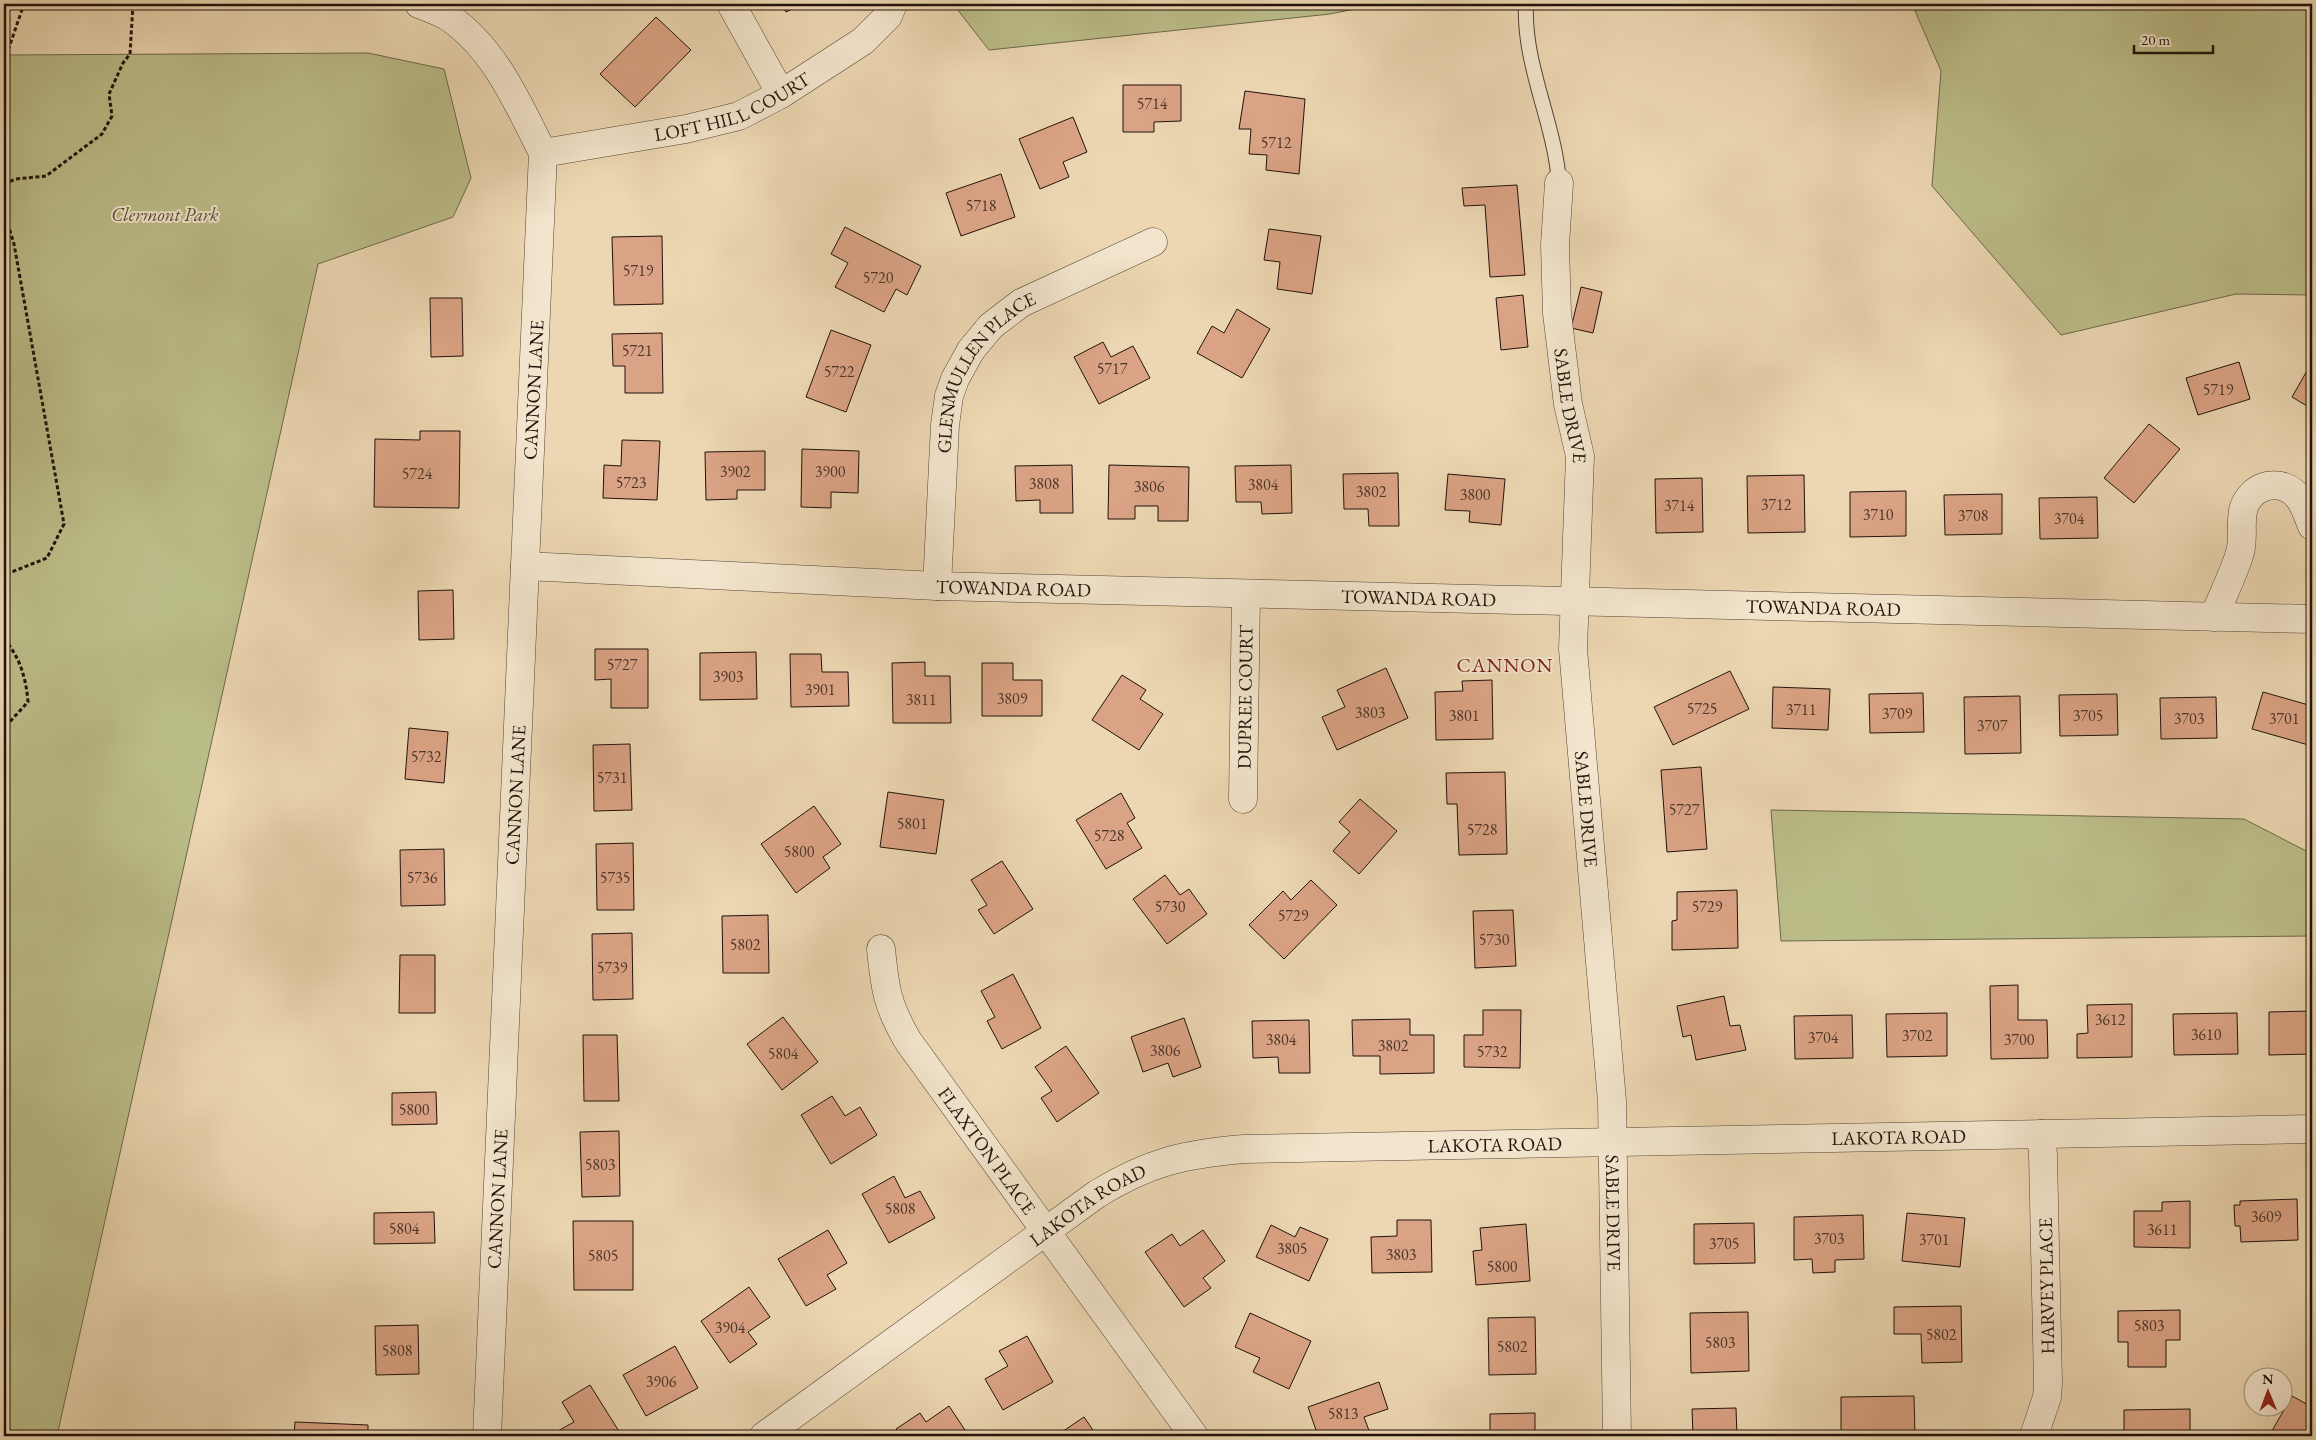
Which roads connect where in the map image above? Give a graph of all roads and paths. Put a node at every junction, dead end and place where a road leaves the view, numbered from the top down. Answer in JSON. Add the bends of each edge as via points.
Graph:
{"nodes":[{"id":1,"x":24,"y":4,"type":"edge"},
{"id":2,"x":133,"y":4,"type":"edge"},
{"id":3,"x":419,"y":4,"type":"edge"},
{"id":4,"x":731,"y":4,"type":"edge"},
{"id":5,"x":893,"y":4,"type":"edge"},
{"id":6,"x":1526,"y":4,"type":"edge"},
{"id":7,"x":4,"y":62,"type":"edge"},
{"id":8,"x":781,"y":94,"type":"junction"},
{"id":9,"x":543,"y":153,"type":"junction"},
{"id":10,"x":1559,"y":183,"type":"joint"},
{"id":11,"x":4,"y":184,"type":"edge"},
{"id":12,"x":4,"y":211,"type":"edge"},
{"id":13,"x":1153,"y":242,"type":"dead end"},
{"id":14,"x":2312,"y":526,"type":"edge"},
{"id":15,"x":525,"y":566,"type":"junction"},
{"id":16,"x":4,"y":575,"type":"edge"},
{"id":17,"x":937,"y":586,"type":"junction"},
{"id":18,"x":1246,"y":594,"type":"junction"},
{"id":19,"x":1575,"y":601,"type":"junction"},
{"id":20,"x":2214,"y":617,"type":"junction"},
{"id":21,"x":2312,"y":619,"type":"edge"},
{"id":22,"x":4,"y":639,"type":"edge"},
{"id":23,"x":4,"y":728,"type":"edge"},
{"id":24,"x":1243,"y":799,"type":"dead end"},
{"id":25,"x":881,"y":949,"type":"dead end"},
{"id":26,"x":2312,"y":1129,"type":"edge"},
{"id":27,"x":2040,"y":1134,"type":"junction"},
{"id":28,"x":1613,"y":1142,"type":"junction"},
{"id":29,"x":1046,"y":1231,"type":"junction"},
{"id":30,"x":487,"y":1436,"type":"edge"},
{"id":31,"x":764,"y":1436,"type":"edge"},
{"id":32,"x":1194,"y":1436,"type":"edge"},
{"id":33,"x":1617,"y":1436,"type":"edge"},
{"id":34,"x":2034,"y":1436,"type":"edge"}],
"edges":[{"from":1,"to":7,"type":"path"},
{"from":2,"to":11,"type":"path","via":[[130,54],[109,94],[112,116],[102,134],[46,176],[16,179]]},
{"from":3,"to":9,"type":"street","via":[[450,18],[486,53]]},
{"from":4,"to":8,"type":"street"},
{"from":5,"to":8,"type":"street","name":"LOFT HILL COURT","via":[[888,16],[863,41]]},
{"from":6,"to":10,"type":"lane","via":[[1527,37],[1557,154]]},
{"from":8,"to":9,"type":"street","name":"LOFT HILL COURT","via":[[739,116],[719,121]]},
{"from":9,"to":15,"type":"street","name":"CANNON LANE"},
{"from":10,"to":19,"type":"street","name":"SABLE DRIVE","via":[[1555,245],[1557,313],[1568,404],[1580,456]]},
{"from":12,"to":16,"type":"path","via":[[14,244],[64,524],[47,558]]},
{"from":13,"to":17,"type":"street","name":"GLENMULLEN PLACE","via":[[1021,303],[991,326],[971,350],[949,396]]},
{"from":14,"to":20,"type":"street","via":[[2300,499],[2290,488],[2267,485],[2257,489],[2244,509],[2240,555]]},
{"from":15,"to":17,"type":"street","name":"TOWANDA ROAD"},
{"from":15,"to":30,"type":"street","name":"CANNON LANE"},
{"from":17,"to":18,"type":"street","name":"TOWANDA ROAD"},
{"from":18,"to":19,"type":"street","name":"TOWANDA ROAD"},
{"from":18,"to":24,"type":"street","name":"DUPREE COURT"},
{"from":19,"to":20,"type":"street","name":"TOWANDA ROAD"},
{"from":19,"to":28,"type":"street","name":"SABLE DRIVE","via":[[1573,649],[1604,993]]},
{"from":20,"to":21,"type":"street","name":"TOWANDA ROAD"},
{"from":22,"to":23,"type":"path","via":[[17,657],[27,682],[28,702]]},
{"from":25,"to":29,"type":"street","name":"FLAXTON PLACE","via":[[886,992],[893,1015],[908,1041]]},
{"from":26,"to":27,"type":"street","name":"LAKOTA ROAD"},
{"from":27,"to":28,"type":"street","name":"LAKOTA ROAD"},
{"from":27,"to":34,"type":"street","name":"HARVEY PLACE","via":[[2048,1383],[2047,1397]]},
{"from":28,"to":29,"type":"street","name":"LAKOTA ROAD","via":[[1244,1149],[1202,1153],[1175,1158],[1125,1177]]},
{"from":28,"to":33,"type":"street","name":"SABLE DRIVE"},
{"from":29,"to":31,"type":"street","name":"LAKOTA ROAD"},
{"from":29,"to":32,"type":"street","name":"FLAXTON PLACE"}]}
